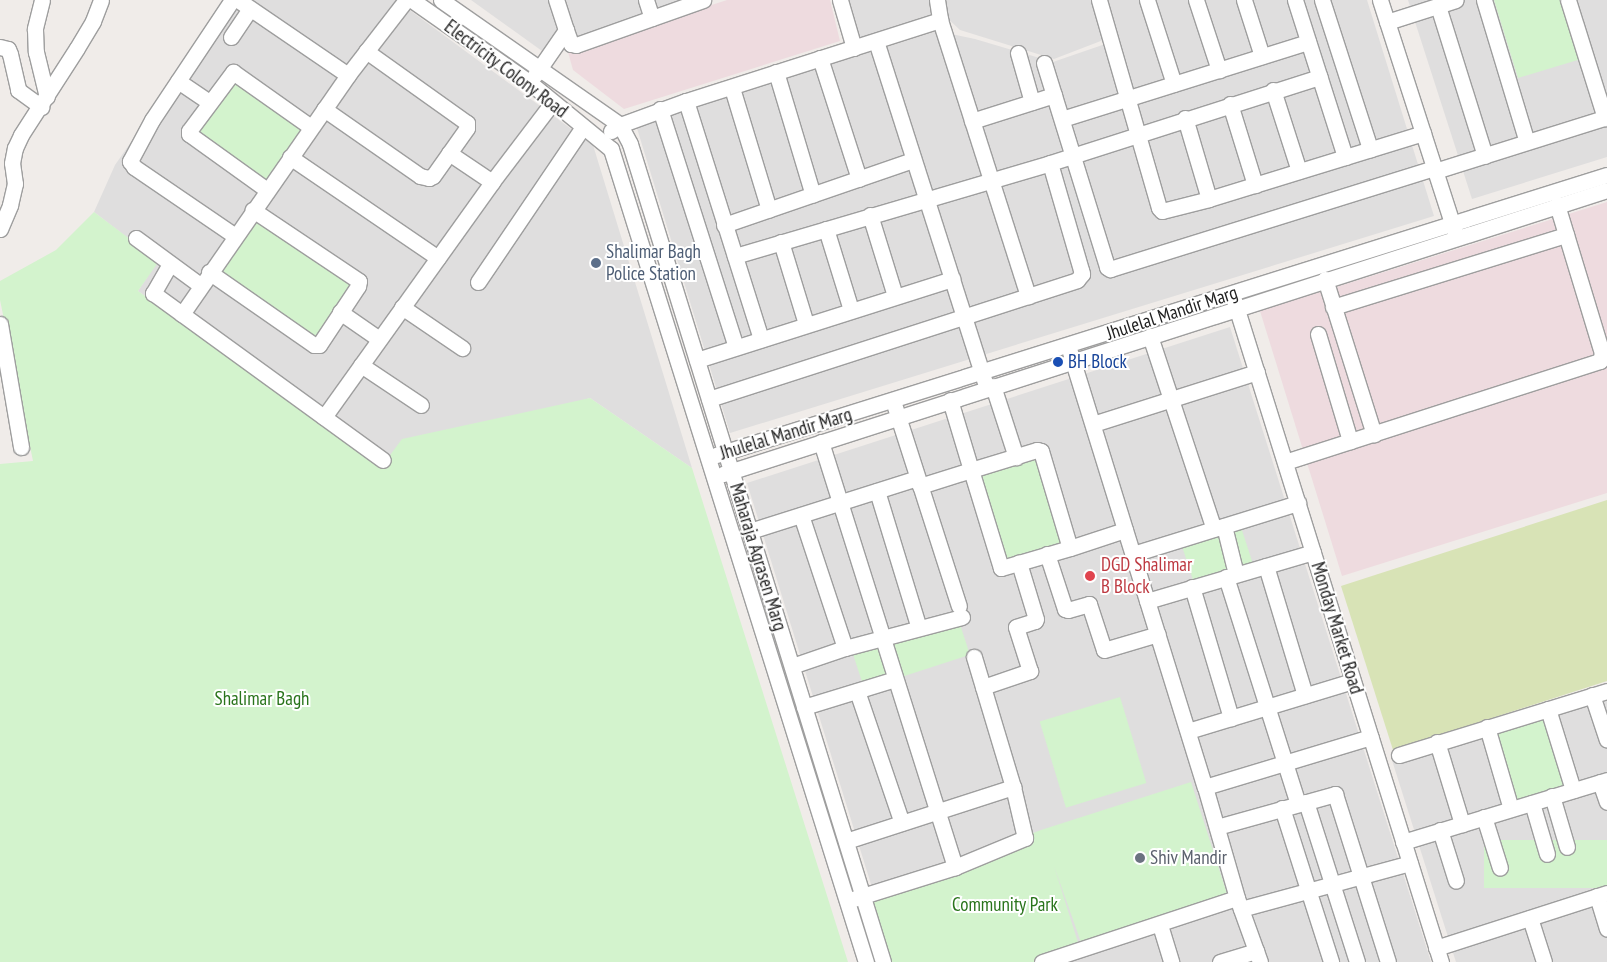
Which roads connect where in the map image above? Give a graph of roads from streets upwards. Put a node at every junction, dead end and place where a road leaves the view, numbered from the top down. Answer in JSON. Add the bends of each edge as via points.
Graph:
{"nodes":[{"id":1,"x":42,"y":0,"type":"edge"},
{"id":2,"x":101,"y":0,"type":"edge"},
{"id":3,"x":227,"y":0,"type":"edge"},
{"id":4,"x":232,"y":0,"type":"edge"},
{"id":5,"x":406,"y":0,"type":"edge"},
{"id":6,"x":412,"y":0,"type":"edge"},
{"id":7,"x":441,"y":0,"type":"edge"},
{"id":8,"x":556,"y":0,"type":"edge"},
{"id":9,"x":646,"y":0,"type":"edge"},
{"id":10,"x":703,"y":0,"type":"edge"},
{"id":11,"x":840,"y":0,"type":"edge"},
{"id":12,"x":937,"y":0,"type":"edge"},
{"id":13,"x":1099,"y":0,"type":"edge"},
{"id":14,"x":1147,"y":0,"type":"edge"},
{"id":15,"x":1196,"y":0,"type":"edge"},
{"id":16,"x":1244,"y":0,"type":"edge"},
{"id":17,"x":1295,"y":0,"type":"edge"},
{"id":18,"x":1322,"y":0,"type":"edge"},
{"id":19,"x":1380,"y":0,"type":"edge"},
{"id":20,"x":1456,"y":0,"type":"edge"},
{"id":21,"x":1484,"y":0,"type":"edge"},
{"id":22,"x":1568,"y":0,"type":"edge"},
{"id":23,"x":244,"y":4,"type":"edge"},
{"id":24,"x":1438,"y":6,"type":"junction"},
{"id":25,"x":652,"y":18,"type":"junction"},
{"id":26,"x":940,"y":20,"type":"junction"},
{"id":27,"x":1387,"y":22,"type":"junction"},
{"id":28,"x":566,"y":30,"type":"junction"},
{"id":29,"x":231,"y":37,"type":"dead end"},
{"id":30,"x":876,"y":41,"type":"junction"},
{"id":31,"x":1308,"y":42,"type":"junction"},
{"id":32,"x":0,"y":47,"type":"edge"},
{"id":33,"x":854,"y":48,"type":"junction"},
{"id":34,"x":366,"y":51,"type":"junction"},
{"id":35,"x":1018,"y":53,"type":"dead end"},
{"id":36,"x":1262,"y":56,"type":"junction"},
{"id":37,"x":820,"y":58,"type":"junction"},
{"id":38,"x":1044,"y":63,"type":"dead end"},
{"id":39,"x":540,"y":69,"type":"junction"},
{"id":40,"x":1219,"y":70,"type":"junction"},
{"id":41,"x":776,"y":72,"type":"junction"},
{"id":42,"x":348,"y":76,"type":"junction"},
{"id":43,"x":1320,"y":76,"type":"junction"},
{"id":44,"x":178,"y":81,"type":"junction"},
{"id":45,"x":529,"y":82,"type":"junction"},
{"id":46,"x":1174,"y":84,"type":"junction"},
{"id":47,"x":732,"y":88,"type":"junction"},
{"id":48,"x":1273,"y":90,"type":"junction"},
{"id":49,"x":1054,"y":95,"type":"junction"},
{"id":50,"x":1128,"y":99,"type":"junction"},
{"id":51,"x":686,"y":101,"type":"junction"},
{"id":52,"x":44,"y":102,"type":"junction"},
{"id":53,"x":209,"y":102,"type":"junction"},
{"id":54,"x":1032,"y":102,"type":"junction"},
{"id":55,"x":552,"y":103,"type":"junction"},
{"id":56,"x":1230,"y":104,"type":"junction"},
{"id":57,"x":324,"y":109,"type":"junction"},
{"id":58,"x":660,"y":109,"type":"junction"},
{"id":59,"x":1185,"y":118,"type":"junction"},
{"id":60,"x":1606,"y":118,"type":"edge"},
{"id":61,"x":1062,"y":119,"type":"junction"},
{"id":62,"x":972,"y":121,"type":"junction"},
{"id":63,"x":620,"y":125,"type":"junction"},
{"id":64,"x":311,"y":127,"type":"junction"},
{"id":65,"x":583,"y":127,"type":"junction"},
{"id":66,"x":1423,"y":133,"type":"junction"},
{"id":67,"x":1138,"y":134,"type":"junction"},
{"id":68,"x":600,"y":138,"type":"junction"},
{"id":69,"x":1527,"y":142,"type":"junction"},
{"id":70,"x":126,"y":145,"type":"dead end"},
{"id":71,"x":1370,"y":149,"type":"junction"},
{"id":72,"x":449,"y":153,"type":"junction"},
{"id":73,"x":1073,"y":155,"type":"junction"},
{"id":74,"x":1485,"y":156,"type":"junction"},
{"id":75,"x":290,"y":157,"type":"junction"},
{"id":76,"x":1346,"y":157,"type":"junction"},
{"id":77,"x":913,"y":160,"type":"junction"},
{"id":78,"x":1050,"y":163,"type":"junction"},
{"id":79,"x":1435,"y":170,"type":"junction"},
{"id":80,"x":1299,"y":171,"type":"junction"},
{"id":81,"x":1607,"y":175,"type":"edge"},
{"id":82,"x":859,"y":179,"type":"junction"},
{"id":83,"x":991,"y":180,"type":"junction"},
{"id":84,"x":492,"y":182,"type":"junction"},
{"id":85,"x":1255,"y":185,"type":"junction"},
{"id":86,"x":267,"y":190,"type":"junction"},
{"id":87,"x":1607,"y":190,"type":"edge"},
{"id":88,"x":813,"y":195,"type":"junction"},
{"id":89,"x":925,"y":199,"type":"junction"},
{"id":90,"x":1208,"y":199,"type":"junction"},
{"id":91,"x":1558,"y":206,"type":"junction"},
{"id":92,"x":253,"y":210,"type":"junction"},
{"id":93,"x":768,"y":210,"type":"junction"},
{"id":94,"x":870,"y":216,"type":"junction"},
{"id":95,"x":724,"y":225,"type":"junction"},
{"id":96,"x":0,"y":229,"type":"edge"},
{"id":97,"x":826,"y":229,"type":"junction"},
{"id":98,"x":1454,"y":230,"type":"junction"},
{"id":99,"x":1566,"y":235,"type":"junction"},
{"id":100,"x":235,"y":236,"type":"junction"},
{"id":101,"x":136,"y":238,"type":"dead end"},
{"id":102,"x":781,"y":242,"type":"junction"},
{"id":103,"x":735,"y":256,"type":"junction"},
{"id":104,"x":438,"y":258,"type":"junction"},
{"id":105,"x":170,"y":264,"type":"junction"},
{"id":106,"x":669,"y":268,"type":"junction"},
{"id":107,"x":650,"y":273,"type":"junction"},
{"id":108,"x":205,"y":279,"type":"junction"},
{"id":109,"x":952,"y":279,"type":"junction"},
{"id":110,"x":1326,"y":279,"type":"junction"},
{"id":111,"x":478,"y":282,"type":"dead end"},
{"id":112,"x":895,"y":296,"type":"junction"},
{"id":113,"x":1028,"y":296,"type":"junction"},
{"id":114,"x":1235,"y":301,"type":"junction"},
{"id":115,"x":1333,"y":307,"type":"junction"},
{"id":116,"x":402,"y":308,"type":"junction"},
{"id":117,"x":851,"y":310,"type":"junction"},
{"id":118,"x":340,"y":312,"type":"junction"},
{"id":119,"x":182,"y":314,"type":"junction"},
{"id":120,"x":964,"y":316,"type":"junction"},
{"id":121,"x":806,"y":324,"type":"junction"},
{"id":122,"x":0,"y":325,"type":"edge"},
{"id":123,"x":1318,"y":334,"type":"dead end"},
{"id":124,"x":1150,"y":336,"type":"junction"},
{"id":125,"x":380,"y":339,"type":"junction"},
{"id":126,"x":761,"y":339,"type":"junction"},
{"id":127,"x":1068,"y":345,"type":"junction"},
{"id":128,"x":736,"y":347,"type":"junction"},
{"id":129,"x":462,"y":348,"type":"dead end"},
{"id":130,"x":697,"y":360,"type":"junction"},
{"id":131,"x":1073,"y":360,"type":"junction"},
{"id":132,"x":361,"y":365,"type":"junction"},
{"id":133,"x":1257,"y":372,"type":"junction"},
{"id":134,"x":982,"y":373,"type":"junction"},
{"id":135,"x":990,"y":387,"type":"junction"},
{"id":136,"x":709,"y":399,"type":"junction"},
{"id":137,"x":1170,"y":399,"type":"junction"},
{"id":138,"x":950,"y":400,"type":"junction"},
{"id":139,"x":893,"y":401,"type":"junction"},
{"id":140,"x":421,"y":406,"type":"dead end"},
{"id":141,"x":7,"y":409,"type":"edge"},
{"id":142,"x":324,"y":417,"type":"junction"},
{"id":143,"x":898,"y":417,"type":"junction"},
{"id":144,"x":1093,"y":424,"type":"junction"},
{"id":145,"x":1374,"y":434,"type":"junction"},
{"id":146,"x":1350,"y":441,"type":"junction"},
{"id":147,"x":821,"y":442,"type":"junction"},
{"id":148,"x":21,"y":447,"type":"dead end"},
{"id":149,"x":726,"y":452,"type":"junction"},
{"id":150,"x":1016,"y":457,"type":"junction"},
{"id":151,"x":708,"y":458,"type":"junction"},
{"id":152,"x":383,"y":460,"type":"dead end"},
{"id":153,"x":1285,"y":462,"type":"junction"},
{"id":154,"x":970,"y":470,"type":"junction"},
{"id":155,"x":732,"y":472,"type":"junction"},
{"id":156,"x":714,"y":477,"type":"junction"},
{"id":157,"x":919,"y":482,"type":"junction"},
{"id":158,"x":877,"y":491,"type":"junction"},
{"id":159,"x":840,"y":503,"type":"junction"},
{"id":160,"x":1298,"y":504,"type":"junction"},
{"id":161,"x":801,"y":515,"type":"junction"},
{"id":162,"x":1219,"y":528,"type":"junction"},
{"id":163,"x":1126,"y":530,"type":"junction"},
{"id":164,"x":750,"y":531,"type":"junction"},
{"id":165,"x":1070,"y":548,"type":"junction"},
{"id":166,"x":1313,"y":552,"type":"junction"},
{"id":167,"x":1048,"y":554,"type":"junction"},
{"id":168,"x":1133,"y":554,"type":"junction"},
{"id":169,"x":1019,"y":563,"type":"junction"},
{"id":170,"x":1266,"y":566,"type":"junction"},
{"id":171,"x":1231,"y":576,"type":"junction"},
{"id":172,"x":1192,"y":587,"type":"junction"},
{"id":173,"x":1147,"y":601,"type":"junction"},
{"id":174,"x":919,"y":628,"type":"junction"},
{"id":175,"x":1158,"y":634,"type":"junction"},
{"id":176,"x":883,"y":637,"type":"junction"},
{"id":177,"x":845,"y":648,"type":"junction"},
{"id":178,"x":974,"y":657,"type":"dead end"},
{"id":179,"x":794,"y":673,"type":"junction"},
{"id":180,"x":895,"y":679,"type":"junction"},
{"id":181,"x":1353,"y":681,"type":"junction"},
{"id":182,"x":779,"y":686,"type":"junction"},
{"id":183,"x":984,"y":687,"type":"junction"},
{"id":184,"x":857,"y":691,"type":"junction"},
{"id":185,"x":1600,"y":693,"type":"edge"},
{"id":186,"x":1305,"y":695,"type":"junction"},
{"id":187,"x":804,"y":707,"type":"junction"},
{"id":188,"x":1267,"y":707,"type":"junction"},
{"id":189,"x":1548,"y":709,"type":"junction"},
{"id":190,"x":1232,"y":718,"type":"junction"},
{"id":191,"x":1487,"y":727,"type":"junction"},
{"id":192,"x":1188,"y":731,"type":"junction"},
{"id":193,"x":1370,"y":737,"type":"junction"},
{"id":194,"x":1607,"y":740,"type":"edge"},
{"id":195,"x":1437,"y":742,"type":"junction"},
{"id":196,"x":1399,"y":755,"type":"dead end"},
{"id":197,"x":1285,"y":762,"type":"junction"},
{"id":198,"x":1604,"y":781,"type":"edge"},
{"id":199,"x":1013,"y":787,"type":"junction"},
{"id":200,"x":1205,"y":787,"type":"junction"},
{"id":201,"x":1573,"y":790,"type":"junction"},
{"id":202,"x":1552,"y":796,"type":"junction"},
{"id":203,"x":1607,"y":802,"type":"edge"},
{"id":204,"x":1302,"y":803,"type":"junction"},
{"id":205,"x":1532,"y":803,"type":"junction"},
{"id":206,"x":1282,"y":808,"type":"junction"},
{"id":207,"x":1511,"y":809,"type":"junction"},
{"id":208,"x":938,"y":812,"type":"junction"},
{"id":209,"x":1484,"y":817,"type":"junction"},
{"id":210,"x":902,"y":823,"type":"junction"},
{"id":211,"x":1462,"y":824,"type":"junction"},
{"id":212,"x":1217,"y":827,"type":"junction"},
{"id":213,"x":1440,"y":830,"type":"junction"},
{"id":214,"x":846,"y":841,"type":"junction"},
{"id":215,"x":1403,"y":842,"type":"junction"},
{"id":216,"x":1567,"y":847,"type":"dead end"},
{"id":217,"x":1547,"y":854,"type":"dead end"},
{"id":218,"x":1410,"y":863,"type":"junction"},
{"id":219,"x":955,"y":866,"type":"junction"},
{"id":220,"x":1500,"y":868,"type":"dead end"},
{"id":221,"x":1361,"y":877,"type":"junction"},
{"id":222,"x":1456,"y":881,"type":"dead end"},
{"id":223,"x":1334,"y":885,"type":"junction"},
{"id":224,"x":1308,"y":890,"type":"junction"},
{"id":225,"x":1602,"y":895,"type":"edge"},
{"id":226,"x":863,"y":896,"type":"junction"},
{"id":227,"x":847,"y":901,"type":"junction"},
{"id":228,"x":1239,"y":903,"type":"junction"},
{"id":229,"x":1530,"y":918,"type":"junction"},
{"id":230,"x":1160,"y":925,"type":"junction"},
{"id":231,"x":1607,"y":929,"type":"edge"},
{"id":232,"x":1438,"y":955,"type":"edge"},
{"id":233,"x":1084,"y":956,"type":"edge"},
{"id":234,"x":1258,"y":956,"type":"edge"},
{"id":235,"x":866,"y":962,"type":"edge"},
{"id":236,"x":883,"y":962,"type":"edge"},
{"id":237,"x":1042,"y":962,"type":"edge"},
{"id":238,"x":1171,"y":962,"type":"edge"},
{"id":239,"x":1220,"y":962,"type":"edge"},
{"id":240,"x":1331,"y":962,"type":"edge"},
{"id":241,"x":1357,"y":962,"type":"edge"},
{"id":242,"x":1388,"y":962,"type":"edge"},
{"id":243,"x":1544,"y":962,"type":"edge"}],
"edges":[{"from":1,"to":52,"type":"street","via":[[35,28]]},
{"from":2,"to":52,"type":"street","via":[[93,21]]},
{"from":3,"to":70,"type":"street"},
{"from":4,"to":44,"type":"street"},
{"from":5,"to":34,"type":"street"},
{"from":6,"to":45,"type":"street","name":"Electricity Colony Road"},
{"from":7,"to":39,"type":"street","name":"Electricity Colony Road"},
{"from":8,"to":28,"type":"street"},
{"from":9,"to":25,"type":"street"},
{"from":10,"to":25,"type":"street"},
{"from":11,"to":33,"type":"street"},
{"from":12,"to":26,"type":"street"},
{"from":13,"to":50,"type":"street"},
{"from":14,"to":46,"type":"street"},
{"from":15,"to":40,"type":"street"},
{"from":16,"to":36,"type":"street"},
{"from":17,"to":31,"type":"street"},
{"from":18,"to":71,"type":"street"},
{"from":19,"to":27,"type":"street"},
{"from":20,"to":24,"type":"street"},
{"from":21,"to":69,"type":"street"},
{"from":22,"to":60,"type":"street"},
{"from":23,"to":29,"type":"street"},
{"from":23,"to":42,"type":"street"},
{"from":24,"to":27,"type":"street"},
{"from":24,"to":74,"type":"street"},
{"from":25,"to":28,"type":"street","via":[[576,46],[571,44]]},
{"from":26,"to":30,"type":"street"},
{"from":26,"to":62,"type":"street"},
{"from":27,"to":66,"type":"street"},
{"from":28,"to":39,"type":"street"},
{"from":30,"to":33,"type":"street"},
{"from":30,"to":77,"type":"street"},
{"from":31,"to":36,"type":"street"},
{"from":31,"to":43,"type":"street"},
{"from":32,"to":52,"type":"street","via":[[8,49],[18,90]]},
{"from":33,"to":37,"type":"street"},
{"from":34,"to":42,"type":"street"},
{"from":34,"to":72,"type":"street","via":[[467,123],[467,128]]},
{"from":35,"to":54,"type":"street"},
{"from":36,"to":40,"type":"street"},
{"from":37,"to":41,"type":"street"},
{"from":37,"to":82,"type":"street"},
{"from":38,"to":49,"type":"street"},
{"from":39,"to":45,"type":"street"},
{"from":39,"to":63,"type":"street","name":"Electricity Colony Road","via":[[597,112]]},
{"from":40,"to":46,"type":"street"},
{"from":41,"to":47,"type":"street"},
{"from":41,"to":88,"type":"street"},
{"from":42,"to":57,"type":"street"},
{"from":43,"to":48,"type":"street"},
{"from":43,"to":76,"type":"street"},
{"from":44,"to":53,"type":"street"},
{"from":44,"to":100,"type":"street","via":[[130,161],[134,167]]},
{"from":45,"to":55,"type":"street","name":"Electricity Colony Road"},
{"from":46,"to":50,"type":"street"},
{"from":47,"to":51,"type":"street"},
{"from":47,"to":93,"type":"street"},
{"from":48,"to":56,"type":"street"},
{"from":48,"to":80,"type":"street"},
{"from":49,"to":54,"type":"street"},
{"from":49,"to":61,"type":"street"},
{"from":50,"to":61,"type":"street"},
{"from":50,"to":67,"type":"street"},
{"from":51,"to":58,"type":"street"},
{"from":51,"to":95,"type":"street"},
{"from":52,"to":96,"type":"street","via":[[15,148],[12,163],[15,184]]},
{"from":53,"to":64,"type":"street","via":[[233,72]]},
{"from":53,"to":86,"type":"street","via":[[188,134]]},
{"from":54,"to":62,"type":"street"},
{"from":55,"to":65,"type":"street","name":"Electricity Colony Road"},
{"from":55,"to":84,"type":"street"},
{"from":56,"to":59,"type":"street"},
{"from":56,"to":85,"type":"street"},
{"from":57,"to":64,"type":"street"},
{"from":57,"to":72,"type":"street","via":[[424,178],[433,176]]},
{"from":58,"to":63,"type":"street"},
{"from":58,"to":128,"type":"street"},
{"from":59,"to":67,"type":"street"},
{"from":59,"to":90,"type":"street"},
{"from":60,"to":69,"type":"street"},
{"from":61,"to":73,"type":"street"},
{"from":62,"to":83,"type":"street"},
{"from":63,"to":68,"type":"street"},
{"from":63,"to":106,"type":"street","name":"Maharaja Agrasen Marg","via":[[630,144]]},
{"from":64,"to":75,"type":"street"},
{"from":65,"to":68,"type":"street","name":"Electricity Colony Road"},
{"from":65,"to":111,"type":"street"},
{"from":66,"to":71,"type":"street"},
{"from":66,"to":79,"type":"street"},
{"from":67,"to":73,"type":"street"},
{"from":67,"to":90,"type":"street","via":[[1160,210]]},
{"from":68,"to":107,"type":"street","name":"Maharaja Agrasen Marg","via":[[612,149]]},
{"from":69,"to":74,"type":"street"},
{"from":71,"to":76,"type":"street"},
{"from":72,"to":84,"type":"street"},
{"from":73,"to":78,"type":"street"},
{"from":73,"to":79,"type":"street","via":[[1110,269]]},
{"from":74,"to":79,"type":"street"},
{"from":75,"to":86,"type":"street"},
{"from":75,"to":104,"type":"street"},
{"from":76,"to":80,"type":"street"},
{"from":77,"to":82,"type":"street"},
{"from":77,"to":89,"type":"street"},
{"from":78,"to":83,"type":"street"},
{"from":78,"to":113,"type":"street","via":[[1082,274],[1077,280]]},
{"from":79,"to":98,"type":"street"},
{"from":80,"to":85,"type":"street"},
{"from":81,"to":98,"type":"street","name":"Jhulelal Mandir Marg"},
{"from":82,"to":88,"type":"street"},
{"from":83,"to":89,"type":"street"},
{"from":83,"to":113,"type":"street"},
{"from":84,"to":104,"type":"street"},
{"from":85,"to":90,"type":"street"},
{"from":86,"to":92,"type":"street"},
{"from":87,"to":91,"type":"street","name":"Jhulelal Mandir Marg"},
{"from":88,"to":93,"type":"street"},
{"from":89,"to":94,"type":"street"},
{"from":89,"to":109,"type":"street"},
{"from":91,"to":98,"type":"street","name":"Jhulelal Mandir Marg"},
{"from":91,"to":99,"type":"street"},
{"from":92,"to":100,"type":"street"},
{"from":92,"to":118,"type":"street","via":[[359,281]]},
{"from":93,"to":95,"type":"street"},
{"from":94,"to":97,"type":"street"},
{"from":94,"to":112,"type":"street"},
{"from":95,"to":103,"type":"street"},
{"from":97,"to":102,"type":"street"},
{"from":97,"to":117,"type":"street"},
{"from":98,"to":110,"type":"street","name":"Jhulelal Mandir Marg"},
{"from":98,"to":114,"type":"street","name":"Jhulelal Mandir Marg"},
{"from":99,"to":115,"type":"street"},
{"from":99,"to":145,"type":"street","via":[[1602,353],[1600,361]]},
{"from":100,"to":108,"type":"street"},
{"from":101,"to":105,"type":"street"},
{"from":102,"to":103,"type":"street"},
{"from":102,"to":121,"type":"street"},
{"from":103,"to":126,"type":"street"},
{"from":104,"to":116,"type":"street"},
{"from":105,"to":108,"type":"street"},
{"from":105,"to":119,"type":"street","via":[[152,292]]},
{"from":106,"to":107,"type":"street"},
{"from":106,"to":130,"type":"street","name":"Maharaja Agrasen Marg"},
{"from":107,"to":151,"type":"street","name":"Maharaja Agrasen Marg"},
{"from":108,"to":118,"type":"street","via":[[316,346]]},
{"from":108,"to":119,"type":"street"},
{"from":109,"to":112,"type":"street"},
{"from":109,"to":120,"type":"street"},
{"from":110,"to":114,"type":"street","name":"Jhulelal Mandir Marg"},
{"from":110,"to":115,"type":"street"},
{"from":112,"to":117,"type":"street"},
{"from":113,"to":120,"type":"street"},
{"from":114,"to":124,"type":"street","name":"Jhulelal Mandir Marg"},
{"from":114,"to":127,"type":"street","name":"Jhulelal Mandir Marg"},
{"from":114,"to":133,"type":"street","name":"Monday Market Road"},
{"from":115,"to":145,"type":"street"},
{"from":116,"to":125,"type":"street"},
{"from":116,"to":129,"type":"street"},
{"from":117,"to":121,"type":"street"},
{"from":118,"to":125,"type":"street"},
{"from":119,"to":142,"type":"street"},
{"from":120,"to":134,"type":"street"},
{"from":120,"to":136,"type":"street"},
{"from":121,"to":126,"type":"street"},
{"from":122,"to":141,"type":"street"},
{"from":123,"to":146,"type":"street"},
{"from":124,"to":131,"type":"street","name":"Jhulelal Mandir Marg"},
{"from":124,"to":137,"type":"street"},
{"from":125,"to":132,"type":"street"},
{"from":126,"to":128,"type":"street"},
{"from":127,"to":131,"type":"street"},
{"from":127,"to":134,"type":"street","name":"Jhulelal Mandir Marg"},
{"from":128,"to":130,"type":"street"},
{"from":130,"to":136,"type":"street","name":"Maharaja Agrasen Marg"},
{"from":131,"to":135,"type":"street","name":"Jhulelal Mandir Marg"},
{"from":131,"to":144,"type":"street"},
{"from":132,"to":140,"type":"street"},
{"from":132,"to":142,"type":"street"},
{"from":133,"to":137,"type":"street"},
{"from":133,"to":153,"type":"street","name":"Monday Market Road"},
{"from":134,"to":135,"type":"street"},
{"from":134,"to":139,"type":"street","name":"Jhulelal Mandir Marg"},
{"from":135,"to":138,"type":"street","name":"Jhulelal Mandir Marg"},
{"from":135,"to":150,"type":"street"},
{"from":136,"to":149,"type":"street","name":"Maharaja Agrasen Marg"},
{"from":137,"to":144,"type":"street"},
{"from":137,"to":162,"type":"street"},
{"from":138,"to":143,"type":"street","name":"Jhulelal Mandir Marg"},
{"from":138,"to":154,"type":"street"},
{"from":139,"to":143,"type":"street"},
{"from":139,"to":149,"type":"street","name":"Jhulelal Mandir Marg"},
{"from":141,"to":148,"type":"street"},
{"from":142,"to":152,"type":"street"},
{"from":143,"to":147,"type":"street","name":"Jhulelal Mandir Marg"},
{"from":143,"to":157,"type":"street"},
{"from":144,"to":163,"type":"street"},
{"from":145,"to":146,"type":"street"},
{"from":146,"to":153,"type":"street"},
{"from":147,"to":155,"type":"street","name":"Jhulelal Mandir Marg"},
{"from":147,"to":159,"type":"street"},
{"from":149,"to":151,"type":"street","name":"Jhulelal Mandir Marg"},
{"from":149,"to":155,"type":"street","name":"Maharaja Agrasen Marg"},
{"from":150,"to":154,"type":"street"},
{"from":150,"to":165,"type":"street","via":[[1041,451]]},
{"from":151,"to":156,"type":"street","name":"Maharaja Agrasen Marg"},
{"from":153,"to":160,"type":"street","name":"Monday Market Road"},
{"from":154,"to":157,"type":"street"},
{"from":154,"to":169,"type":"street","via":[[999,566]]},
{"from":155,"to":156,"type":"street","name":"Jhulelal Mandir Marg"},
{"from":155,"to":164,"type":"street","name":"Maharaja Agrasen Marg"},
{"from":156,"to":182,"type":"street","name":"Maharaja Agrasen Marg"},
{"from":157,"to":158,"type":"street"},
{"from":157,"to":174,"type":"street","via":[[960,611]]},
{"from":158,"to":159,"type":"street"},
{"from":158,"to":174,"type":"street"},
{"from":159,"to":161,"type":"street"},
{"from":159,"to":176,"type":"street"},
{"from":160,"to":162,"type":"street"},
{"from":160,"to":166,"type":"street","name":"Monday Market Road"},
{"from":161,"to":164,"type":"street"},
{"from":161,"to":177,"type":"street"},
{"from":162,"to":168,"type":"street"},
{"from":162,"to":171,"type":"street"},
{"from":163,"to":165,"type":"street"},
{"from":163,"to":168,"type":"street"},
{"from":164,"to":179,"type":"street","name":"Maharaja Agrasen Marg"},
{"from":165,"to":167,"type":"street"},
{"from":166,"to":170,"type":"street"},
{"from":166,"to":181,"type":"street","name":"Monday Market Road"},
{"from":167,"to":169,"type":"street"},
{"from":167,"to":175,"type":"street","via":[[1066,609],[1089,604],[1104,650]]},
{"from":168,"to":173,"type":"street"},
{"from":169,"to":183,"type":"street","via":[[1036,619],[1016,627],[1030,671]]},
{"from":170,"to":171,"type":"street"},
{"from":170,"to":186,"type":"street"},
{"from":171,"to":172,"type":"street"},
{"from":171,"to":188,"type":"street"},
{"from":172,"to":173,"type":"street"},
{"from":172,"to":190,"type":"street"},
{"from":173,"to":175,"type":"street"},
{"from":174,"to":176,"type":"street"},
{"from":175,"to":192,"type":"street"},
{"from":176,"to":177,"type":"street"},
{"from":176,"to":180,"type":"street"},
{"from":177,"to":179,"type":"street"},
{"from":178,"to":183,"type":"street"},
{"from":179,"to":182,"type":"street"},
{"from":179,"to":187,"type":"street","name":"Maharaja Agrasen Marg"},
{"from":180,"to":184,"type":"street"},
{"from":180,"to":208,"type":"street"},
{"from":181,"to":186,"type":"street"},
{"from":181,"to":193,"type":"street","name":"Monday Market Road"},
{"from":182,"to":227,"type":"street","name":"Maharaja Agrasen Marg"},
{"from":183,"to":199,"type":"street"},
{"from":184,"to":187,"type":"street"},
{"from":184,"to":210,"type":"street"},
{"from":185,"to":189,"type":"street"},
{"from":185,"to":194,"type":"street"},
{"from":186,"to":188,"type":"street"},
{"from":187,"to":214,"type":"street","name":"Maharaja Agrasen Marg"},
{"from":188,"to":190,"type":"street"},
{"from":188,"to":197,"type":"street"},
{"from":189,"to":191,"type":"street"},
{"from":189,"to":201,"type":"street"},
{"from":190,"to":192,"type":"street"},
{"from":191,"to":195,"type":"street"},
{"from":191,"to":207,"type":"street"},
{"from":192,"to":200,"type":"street"},
{"from":193,"to":197,"type":"street"},
{"from":193,"to":215,"type":"street","name":"Monday Market Road"},
{"from":195,"to":196,"type":"street"},
{"from":195,"to":211,"type":"street"},
{"from":197,"to":200,"type":"street"},
{"from":197,"to":204,"type":"street"},
{"from":198,"to":201,"type":"street"},
{"from":198,"to":203,"type":"street"},
{"from":199,"to":208,"type":"street"},
{"from":199,"to":219,"type":"street","via":[[1024,840]]},
{"from":200,"to":212,"type":"street"},
{"from":201,"to":202,"type":"street"},
{"from":202,"to":205,"type":"street"},
{"from":202,"to":216,"type":"street"},
{"from":204,"to":206,"type":"street"},
{"from":204,"to":221,"type":"street","via":[[1333,793],[1336,795]]},
{"from":204,"to":223,"type":"street"},
{"from":205,"to":207,"type":"street"},
{"from":205,"to":217,"type":"street"},
{"from":206,"to":212,"type":"street"},
{"from":206,"to":224,"type":"street"},
{"from":207,"to":209,"type":"street"},
{"from":208,"to":210,"type":"street"},
{"from":208,"to":219,"type":"street"},
{"from":209,"to":211,"type":"street"},
{"from":209,"to":220,"type":"street"},
{"from":210,"to":214,"type":"street"},
{"from":211,"to":213,"type":"street"},
{"from":212,"to":228,"type":"street"},
{"from":213,"to":215,"type":"street"},
{"from":213,"to":222,"type":"street"},
{"from":214,"to":226,"type":"street","name":"Maharaja Agrasen Marg"},
{"from":215,"to":218,"type":"street","name":"Monday Market Road"},
{"from":218,"to":221,"type":"street"},
{"from":218,"to":232,"type":"street","name":"Monday Market Road"},
{"from":219,"to":226,"type":"street"},
{"from":221,"to":223,"type":"street"},
{"from":221,"to":242,"type":"street"},
{"from":223,"to":224,"type":"street"},
{"from":223,"to":241,"type":"street"},
{"from":224,"to":228,"type":"street"},
{"from":224,"to":240,"type":"street"},
{"from":225,"to":229,"type":"street"},
{"from":225,"to":231,"type":"street"},
{"from":226,"to":227,"type":"street"},
{"from":226,"to":236,"type":"street","name":"Maharaja Agrasen Marg"},
{"from":227,"to":235,"type":"street","name":"Maharaja Agrasen Marg"},
{"from":228,"to":230,"type":"street"},
{"from":228,"to":234,"type":"street"},
{"from":229,"to":232,"type":"street"},
{"from":229,"to":243,"type":"street"},
{"from":230,"to":233,"type":"street"},
{"from":230,"to":238,"type":"street"},
{"from":233,"to":237,"type":"street"},
{"from":234,"to":239,"type":"street"}]}
